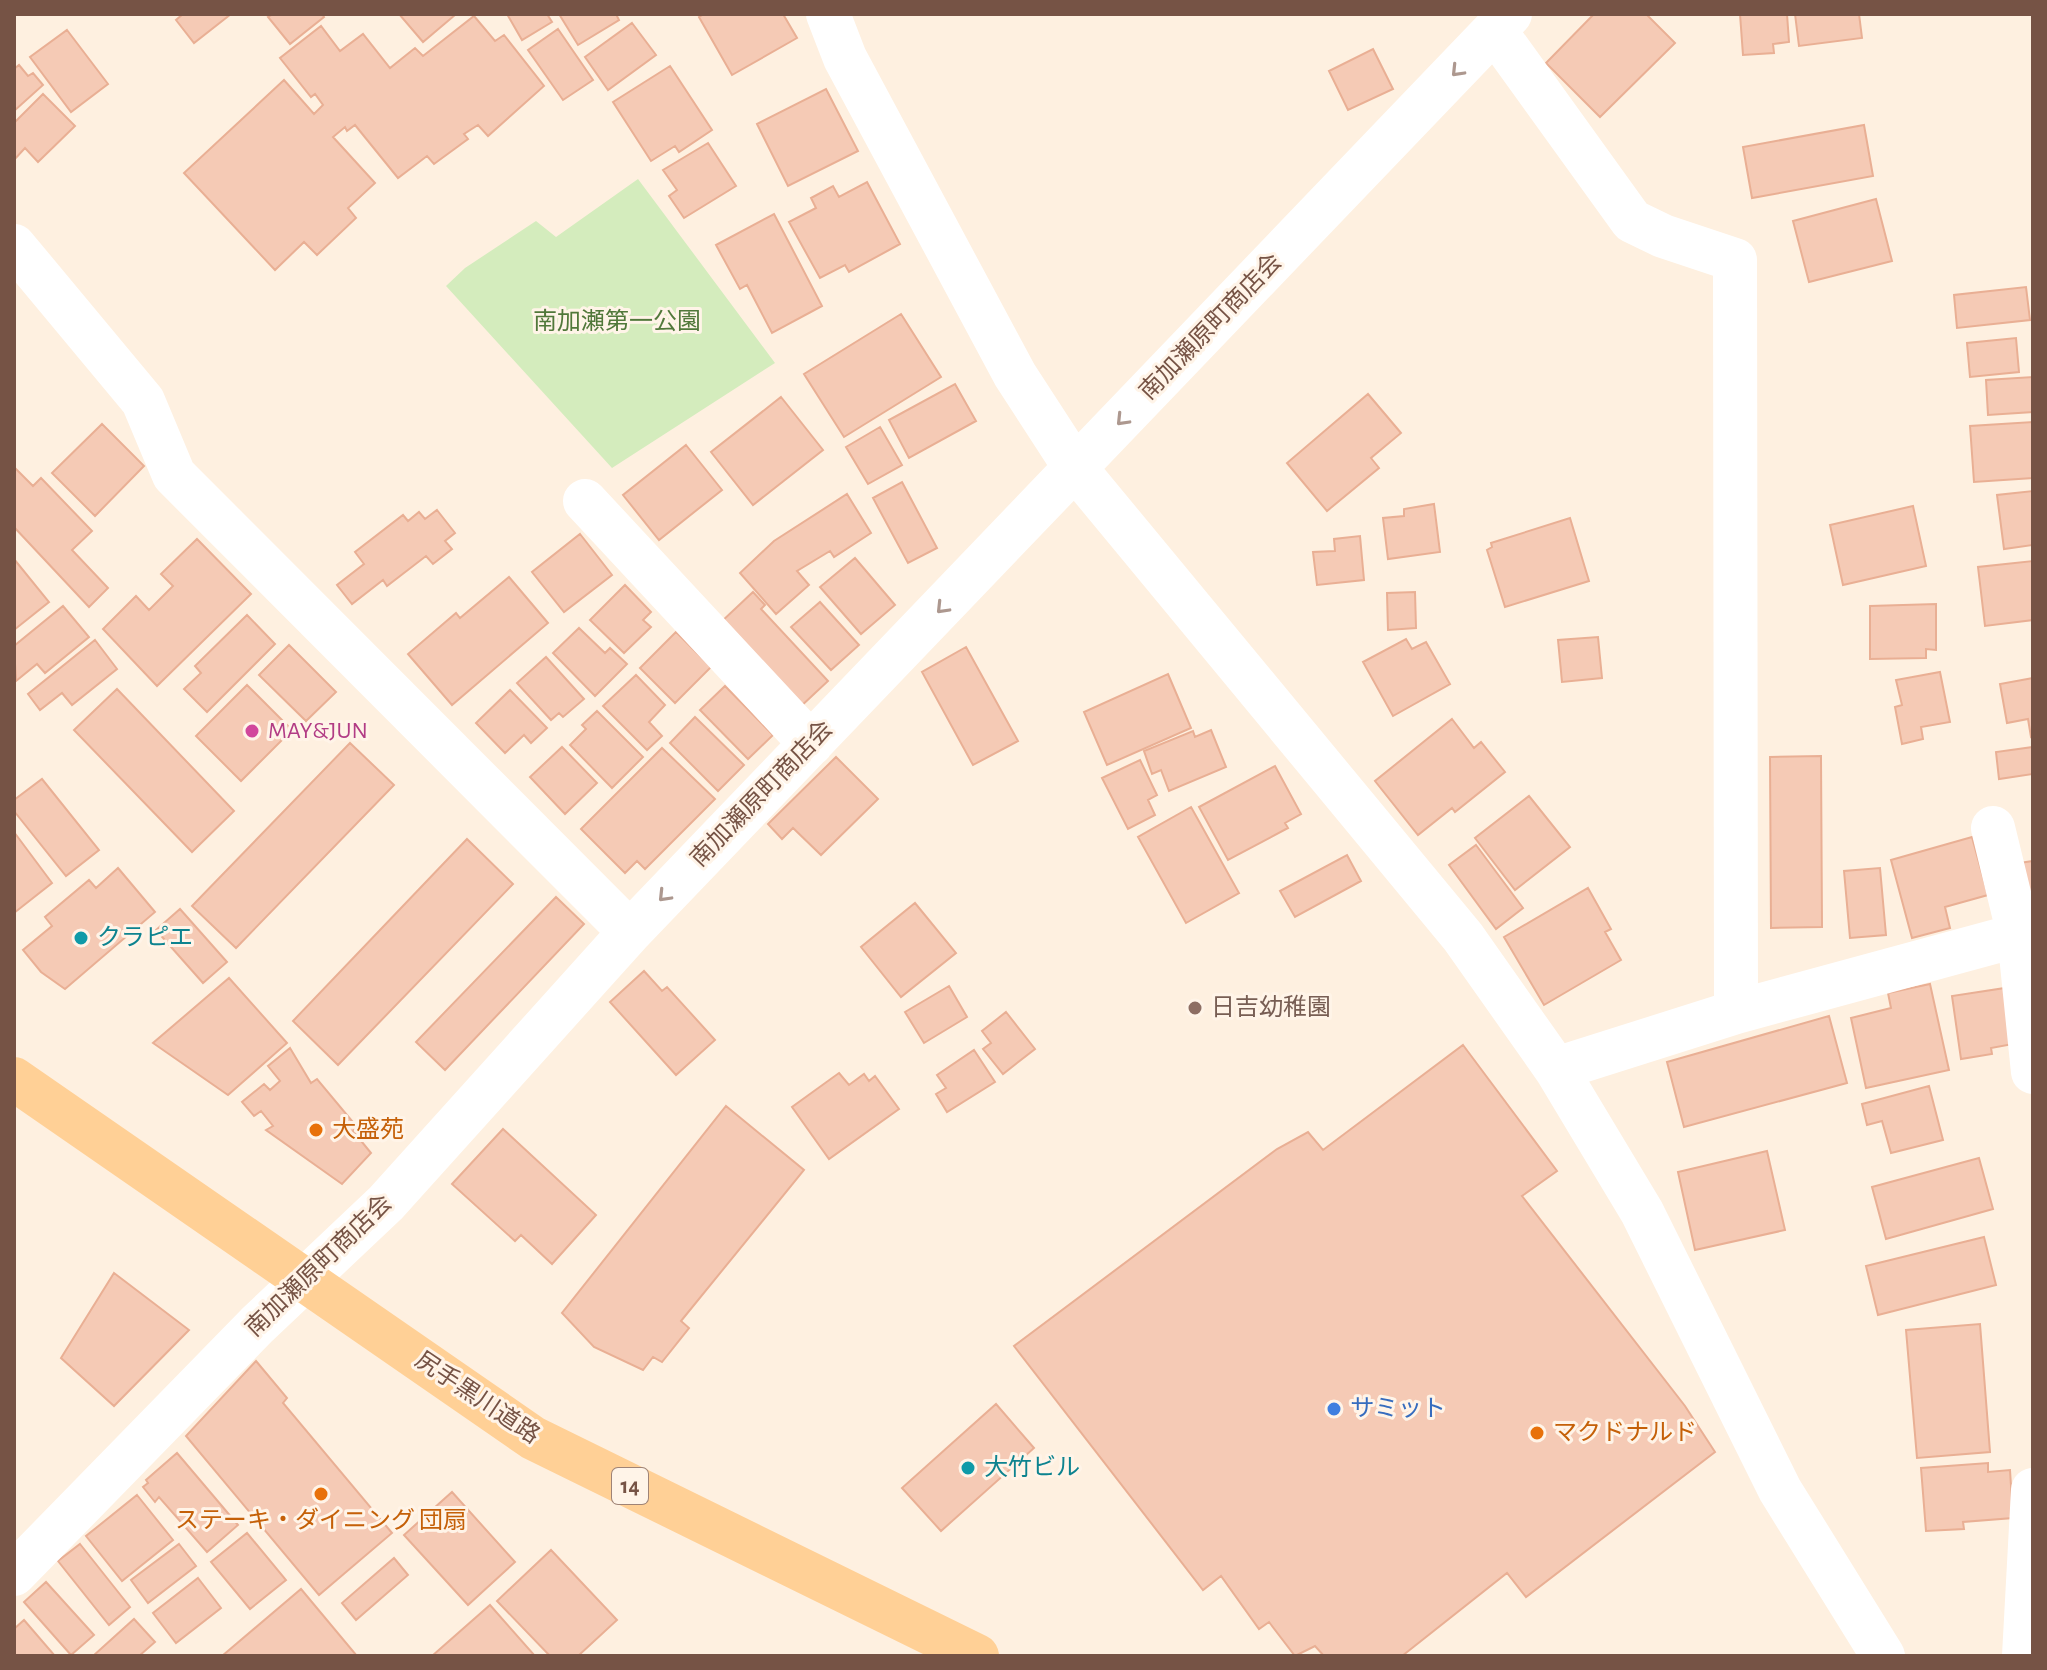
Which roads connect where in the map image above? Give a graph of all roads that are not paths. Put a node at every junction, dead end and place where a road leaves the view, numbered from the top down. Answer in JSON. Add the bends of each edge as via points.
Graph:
{"nodes":[{"id":1,"x":828,"y":14,"type":"edge"},
{"id":2,"x":1503,"y":22,"type":"edge"},
{"id":3,"x":14,"y":246,"type":"edge"},
{"id":4,"x":1076,"y":469,"type":"junction"},
{"id":5,"x":585,"y":501,"type":"dead end"},
{"id":6,"x":811,"y":744,"type":"junction"},
{"id":7,"x":1993,"y":828,"type":"dead end"},
{"id":8,"x":630,"y":932,"type":"junction"},
{"id":9,"x":2019,"y":935,"type":"junction"},
{"id":10,"x":1736,"y":1012,"type":"junction"},
{"id":11,"x":1556,"y":1069,"type":"junction"},
{"id":12,"x":2033,"y":1072,"type":"edge"},
{"id":13,"x":14,"y":1079,"type":"edge"},
{"id":14,"x":306,"y":1278,"type":"junction"},
{"id":15,"x":2033,"y":1490,"type":"edge"},
{"id":16,"x":14,"y":1574,"type":"edge"},
{"id":17,"x":977,"y":1656,"type":"edge"},
{"id":18,"x":1883,"y":1656,"type":"edge"},
{"id":19,"x":2024,"y":1656,"type":"edge"}],
"edges":[{"from":1,"to":4,"type":"street","via":[[845,58],[1015,375]]},
{"from":2,"to":4,"type":"street","name":"南加瀬原町商店会","one_way":true},
{"from":2,"to":10,"type":"street","via":[[1632,221],[1735,260]]},
{"from":3,"to":8,"type":"street","via":[[143,401],[174,475]]},
{"from":4,"to":6,"type":"street","name":"南加瀬原町商店会","one_way":true},
{"from":4,"to":11,"type":"street","via":[[1463,937]]},
{"from":5,"to":6,"type":"street"},
{"from":6,"to":8,"type":"street","name":"南加瀬原町商店会","one_way":true},
{"from":7,"to":9,"type":"street"},
{"from":8,"to":14,"type":"street","name":"南加瀬原町商店会","via":[[386,1203]]},
{"from":9,"to":10,"type":"street"},
{"from":9,"to":12,"type":"street"},
{"from":10,"to":11,"type":"street"},
{"from":11,"to":18,"type":"street","via":[[1642,1212],[1780,1490]]},
{"from":13,"to":14,"type":"main road","name":"尻手黒川道路","number":"14"},
{"from":14,"to":16,"type":"street","name":"南加瀬原町商店会"},
{"from":14,"to":17,"type":"main road","name":"尻手黒川道路","number":"14","via":[[533,1438]]},
{"from":15,"to":19,"type":"street"}]}
